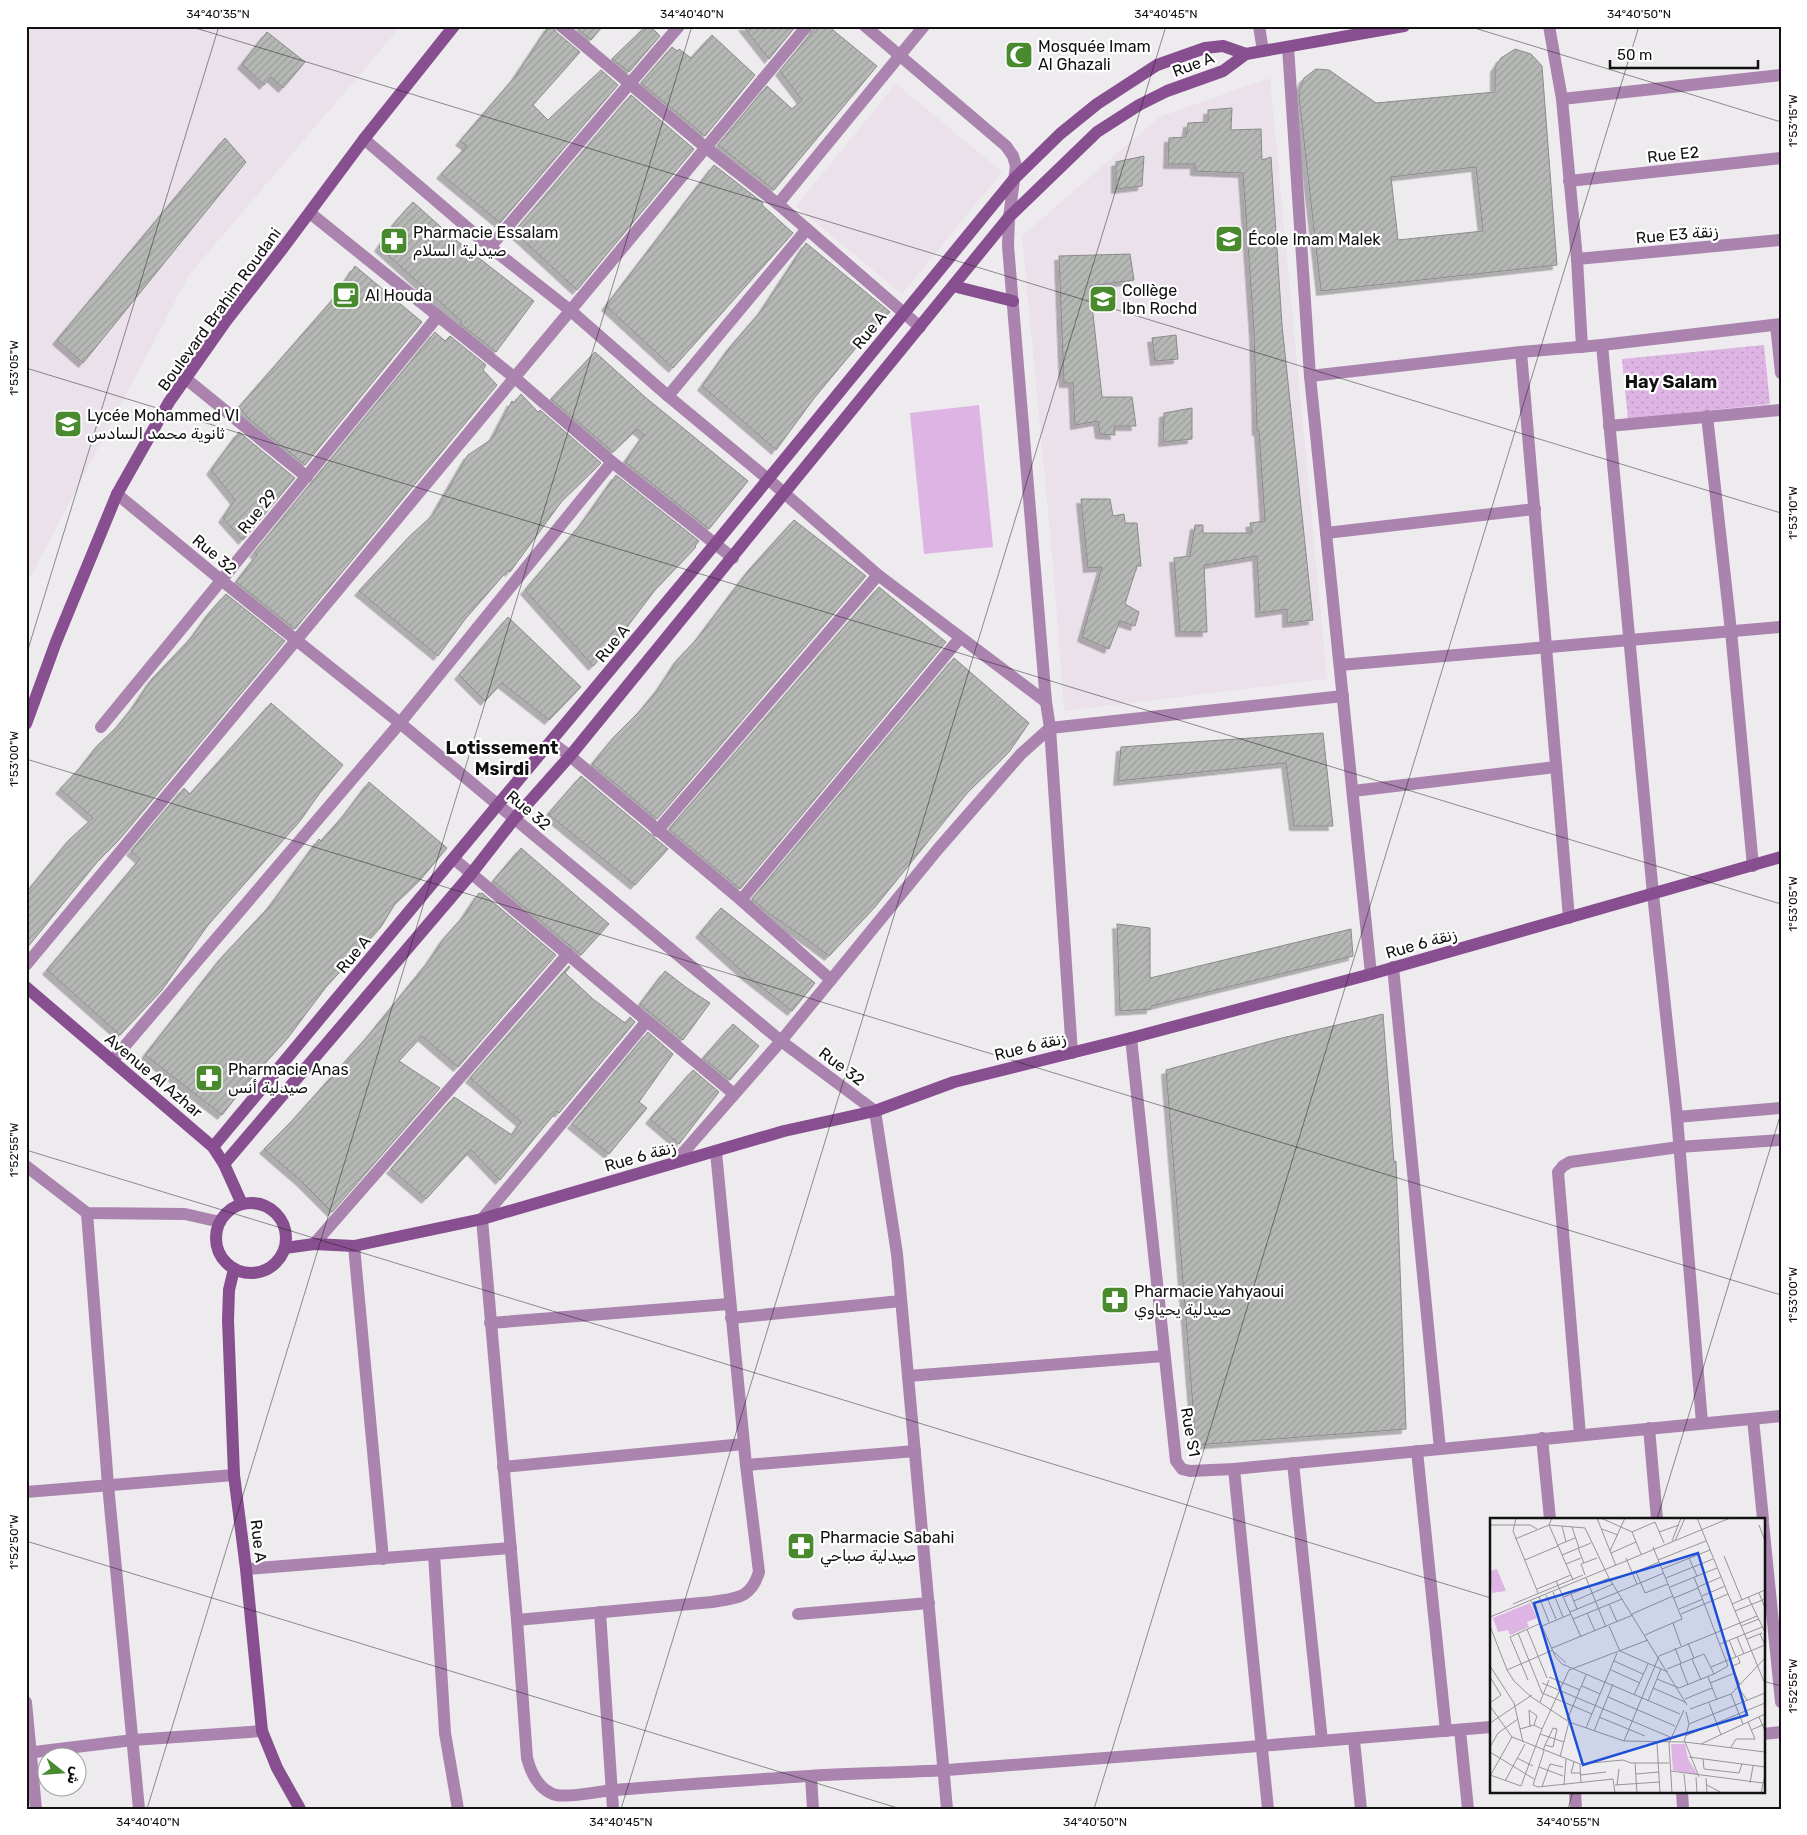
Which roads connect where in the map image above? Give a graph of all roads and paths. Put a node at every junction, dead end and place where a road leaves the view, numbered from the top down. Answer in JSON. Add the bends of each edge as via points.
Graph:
{"nodes":[{"id":1,"x":454,"y":26,"type":"edge"},
{"id":2,"x":561,"y":26,"type":"edge"},
{"id":3,"x":679,"y":26,"type":"edge"},
{"id":4,"x":807,"y":26,"type":"edge"},
{"id":5,"x":865,"y":26,"type":"edge"},
{"id":6,"x":924,"y":26,"type":"edge"},
{"id":7,"x":1260,"y":26,"type":"edge"},
{"id":8,"x":1404,"y":26,"type":"edge"},
{"id":9,"x":1549,"y":26,"type":"edge"},
{"id":10,"x":1288,"y":47,"type":"junction"},
{"id":11,"x":1263,"y":51,"type":"junction"},
{"id":12,"x":1246,"y":54,"type":"junction"},
{"id":13,"x":899,"y":56,"type":"junction"},
{"id":14,"x":1781,"y":75,"type":"edge"},
{"id":15,"x":630,"y":85,"type":"junction"},
{"id":16,"x":1562,"y":99,"type":"junction"},
{"id":17,"x":364,"y":139,"type":"junction"},
{"id":18,"x":705,"y":148,"type":"junction"},
{"id":19,"x":1781,"y":158,"type":"edge"},
{"id":20,"x":1014,"y":179,"type":"junction"},
{"id":21,"x":1569,"y":181,"type":"junction"},
{"id":22,"x":778,"y":204,"type":"junction"},
{"id":23,"x":310,"y":213,"type":"junction"},
{"id":24,"x":1009,"y":217,"type":"junction"},
{"id":25,"x":807,"y":229,"type":"junction"},
{"id":26,"x":1781,"y":240,"type":"edge"},
{"id":27,"x":490,"y":247,"type":"junction"},
{"id":28,"x":1576,"y":259,"type":"junction"},
{"id":29,"x":953,"y":286,"type":"junction"},
{"id":30,"x":1013,"y":301,"type":"junction"},
{"id":31,"x":571,"y":311,"type":"junction"},
{"id":32,"x":904,"y":313,"type":"junction"},
{"id":33,"x":438,"y":316,"type":"junction"},
{"id":34,"x":1778,"y":325,"type":"edge"},
{"id":35,"x":920,"y":327,"type":"junction"},
{"id":36,"x":1602,"y":345,"type":"junction"},
{"id":37,"x":1582,"y":346,"type":"junction"},
{"id":38,"x":1521,"y":352,"type":"junction"},
{"id":39,"x":1781,"y":373,"type":"edge"},
{"id":40,"x":1310,"y":376,"type":"junction"},
{"id":41,"x":185,"y":378,"type":"junction"},
{"id":42,"x":515,"y":378,"type":"junction"},
{"id":43,"x":668,"y":396,"type":"junction"},
{"id":44,"x":1781,"y":410,"type":"edge"},
{"id":45,"x":1708,"y":416,"type":"junction"},
{"id":46,"x":1609,"y":426,"type":"junction"},
{"id":47,"x":612,"y":462,"type":"junction"},
{"id":48,"x":307,"y":476,"type":"junction"},
{"id":49,"x":768,"y":479,"type":"junction"},
{"id":50,"x":783,"y":492,"type":"junction"},
{"id":51,"x":117,"y":494,"type":"junction"},
{"id":52,"x":1535,"y":509,"type":"junction"},
{"id":53,"x":1326,"y":533,"type":"junction"},
{"id":54,"x":715,"y":544,"type":"junction"},
{"id":55,"x":732,"y":558,"type":"junction"},
{"id":56,"x":878,"y":575,"type":"junction"},
{"id":57,"x":221,"y":580,"type":"junction"},
{"id":58,"x":1781,"y":627,"type":"edge"},
{"id":59,"x":1731,"y":631,"type":"junction"},
{"id":60,"x":960,"y":638,"type":"junction"},
{"id":61,"x":296,"y":640,"type":"junction"},
{"id":62,"x":1629,"y":640,"type":"junction"},
{"id":63,"x":1546,"y":647,"type":"junction"},
{"id":64,"x":1340,"y":665,"type":"junction"},
{"id":65,"x":1343,"y":696,"type":"junction"},
{"id":66,"x":1046,"y":702,"type":"junction"},
{"id":67,"x":400,"y":723,"type":"junction"},
{"id":68,"x":26,"y":724,"type":"edge"},
{"id":69,"x":101,"y":727,"type":"dead end"},
{"id":70,"x":1050,"y":728,"type":"junction"},
{"id":71,"x":551,"y":742,"type":"junction"},
{"id":72,"x":570,"y":756,"type":"junction"},
{"id":73,"x":1556,"y":767,"type":"junction"},
{"id":74,"x":1353,"y":791,"type":"junction"},
{"id":75,"x":498,"y":806,"type":"junction"},
{"id":76,"x":514,"y":819,"type":"junction"},
{"id":77,"x":657,"y":831,"type":"junction"},
{"id":78,"x":1781,"y":858,"type":"edge"},
{"id":79,"x":454,"y":860,"type":"junction"},
{"id":80,"x":1753,"y":866,"type":"junction"},
{"id":81,"x":471,"y":874,"type":"junction"},
{"id":82,"x":1653,"y":894,"type":"junction"},
{"id":83,"x":741,"y":900,"type":"junction"},
{"id":84,"x":1569,"y":918,"type":"junction"},
{"id":85,"x":568,"y":954,"type":"junction"},
{"id":86,"x":26,"y":965,"type":"edge"},
{"id":87,"x":1393,"y":967,"type":"junction"},
{"id":88,"x":1371,"y":974,"type":"junction"},
{"id":89,"x":831,"y":980,"type":"junction"},
{"id":90,"x":26,"y":986,"type":"edge"},
{"id":91,"x":347,"y":986,"type":"junction"},
{"id":92,"x":365,"y":999,"type":"junction"},
{"id":93,"x":646,"y":1022,"type":"junction"},
{"id":94,"x":1131,"y":1038,"type":"junction"},
{"id":95,"x":781,"y":1040,"type":"junction"},
{"id":96,"x":1072,"y":1052,"type":"junction"},
{"id":97,"x":112,"y":1061,"type":"junction"},
{"id":98,"x":734,"y":1094,"type":"junction"},
{"id":99,"x":1781,"y":1108,"type":"edge"},
{"id":100,"x":875,"y":1111,"type":"junction"},
{"id":101,"x":1677,"y":1117,"type":"junction"},
{"id":102,"x":1781,"y":1140,"type":"edge"},
{"id":103,"x":213,"y":1147,"type":"junction"},
{"id":104,"x":1679,"y":1147,"type":"junction"},
{"id":105,"x":716,"y":1152,"type":"junction"},
{"id":106,"x":675,"y":1162,"type":"junction"},
{"id":107,"x":224,"y":1164,"type":"junction"},
{"id":108,"x":26,"y":1166,"type":"edge"},
{"id":109,"x":242,"y":1204,"type":"junction"},
{"id":110,"x":88,"y":1213,"type":"junction"},
{"id":111,"x":482,"y":1219,"type":"junction"},
{"id":112,"x":220,"y":1222,"type":"junction"},
{"id":113,"x":314,"y":1244,"type":"junction"},
{"id":114,"x":354,"y":1246,"type":"junction"},
{"id":115,"x":285,"y":1248,"type":"junction"},
{"id":116,"x":234,"y":1269,"type":"junction"},
{"id":117,"x":901,"y":1301,"type":"junction"},
{"id":118,"x":729,"y":1304,"type":"junction"},
{"id":119,"x":731,"y":1318,"type":"junction"},
{"id":120,"x":490,"y":1323,"type":"junction"},
{"id":121,"x":1164,"y":1356,"type":"junction"},
{"id":122,"x":908,"y":1376,"type":"junction"},
{"id":123,"x":1781,"y":1416,"type":"edge"},
{"id":124,"x":1753,"y":1419,"type":"junction"},
{"id":125,"x":1702,"y":1423,"type":"junction"},
{"id":126,"x":1649,"y":1428,"type":"junction"},
{"id":127,"x":1580,"y":1435,"type":"junction"},
{"id":128,"x":1542,"y":1438,"type":"junction"},
{"id":129,"x":744,"y":1444,"type":"junction"},
{"id":130,"x":1440,"y":1449,"type":"junction"},
{"id":131,"x":915,"y":1451,"type":"junction"},
{"id":132,"x":1417,"y":1451,"type":"junction"},
{"id":133,"x":1293,"y":1463,"type":"junction"},
{"id":134,"x":746,"y":1465,"type":"junction"},
{"id":135,"x":503,"y":1466,"type":"junction"},
{"id":136,"x":1234,"y":1469,"type":"junction"},
{"id":137,"x":234,"y":1475,"type":"junction"},
{"id":138,"x":108,"y":1485,"type":"junction"},
{"id":139,"x":26,"y":1492,"type":"edge"},
{"id":140,"x":1550,"y":1518,"type":"edge"},
{"id":141,"x":1657,"y":1518,"type":"edge"},
{"id":142,"x":1763,"y":1518,"type":"edge"},
{"id":143,"x":1764,"y":1531,"type":"edge"},
{"id":144,"x":511,"y":1548,"type":"junction"},
{"id":145,"x":434,"y":1554,"type":"junction"},
{"id":146,"x":383,"y":1559,"type":"junction"},
{"id":147,"x":246,"y":1570,"type":"junction"},
{"id":148,"x":929,"y":1603,"type":"junction"},
{"id":149,"x":600,"y":1612,"type":"junction"},
{"id":150,"x":798,"y":1614,"type":"dead end"},
{"id":151,"x":517,"y":1620,"type":"junction"},
{"id":152,"x":1779,"y":1660,"type":"edge"},
{"id":153,"x":26,"y":1702,"type":"edge"},
{"id":154,"x":1781,"y":1702,"type":"edge"},
{"id":155,"x":1490,"y":1727,"type":"edge"},
{"id":156,"x":1460,"y":1730,"type":"junction"},
{"id":157,"x":262,"y":1731,"type":"junction"},
{"id":158,"x":1446,"y":1731,"type":"junction"},
{"id":159,"x":1781,"y":1732,"type":"edge"},
{"id":160,"x":1764,"y":1734,"type":"edge"},
{"id":161,"x":133,"y":1740,"type":"junction"},
{"id":162,"x":1354,"y":1740,"type":"junction"},
{"id":163,"x":1322,"y":1741,"type":"junction"},
{"id":164,"x":1261,"y":1746,"type":"junction"},
{"id":165,"x":28,"y":1752,"type":"edge"},
{"id":166,"x":944,"y":1770,"type":"junction"},
{"id":167,"x":812,"y":1776,"type":"junction"},
{"id":168,"x":612,"y":1790,"type":"junction"},
{"id":169,"x":1575,"y":1792,"type":"edge"},
{"id":170,"x":1682,"y":1792,"type":"edge"},
{"id":171,"x":36,"y":1809,"type":"edge"},
{"id":172,"x":139,"y":1809,"type":"edge"},
{"id":173,"x":300,"y":1809,"type":"edge"},
{"id":174,"x":458,"y":1809,"type":"edge"},
{"id":175,"x":613,"y":1809,"type":"edge"},
{"id":176,"x":814,"y":1809,"type":"edge"},
{"id":177,"x":947,"y":1809,"type":"edge"},
{"id":178,"x":1268,"y":1809,"type":"edge"},
{"id":179,"x":1361,"y":1809,"type":"edge"},
{"id":180,"x":1468,"y":1809,"type":"edge"},
{"id":181,"x":1576,"y":1809,"type":"edge"},
{"id":182,"x":1684,"y":1809,"type":"edge"}],
"edges":[{"from":1,"to":17,"type":"street","name":"Boulevard Brahim Roudani"},
{"from":2,"to":15,"type":"street"},
{"from":3,"to":15,"type":"street"},
{"from":4,"to":18,"type":"street"},
{"from":5,"to":13,"type":"street"},
{"from":6,"to":13,"type":"street"},
{"from":7,"to":11,"type":"street"},
{"from":8,"to":10,"type":"street"},
{"from":9,"to":16,"type":"street"},
{"from":10,"to":11,"type":"street"},
{"from":10,"to":40,"type":"street"},
{"from":11,"to":12,"type":"street"},
{"from":12,"to":20,"type":"street","name":"Rue A","via":[[1223,46],[1205,48],[1157,65],[1075,122]]},
{"from":12,"to":24,"type":"street","name":"Rue A","via":[[1223,71],[1139,105],[1097,132]]},
{"from":13,"to":20,"type":"street","via":[[1006,146],[1016,166]]},
{"from":13,"to":22,"type":"street"},
{"from":14,"to":16,"type":"street"},
{"from":15,"to":18,"type":"street"},
{"from":15,"to":27,"type":"street"},
{"from":16,"to":21,"type":"street"},
{"from":17,"to":23,"type":"street","name":"Boulevard Brahim Roudani"},
{"from":17,"to":27,"type":"street"},
{"from":18,"to":22,"type":"street"},
{"from":18,"to":31,"type":"street"},
{"from":19,"to":21,"type":"street","name":"Rue E2"},
{"from":20,"to":24,"type":"street"},
{"from":20,"to":32,"type":"street","name":"Rue A"},
{"from":21,"to":28,"type":"street"},
{"from":22,"to":25,"type":"street"},
{"from":23,"to":33,"type":"street"},
{"from":23,"to":41,"type":"street","name":"Boulevard Brahim Roudani"},
{"from":24,"to":29,"type":"street","name":"Rue A"},
{"from":24,"to":30,"type":"street"},
{"from":25,"to":32,"type":"street"},
{"from":25,"to":43,"type":"street"},
{"from":26,"to":28,"type":"street","name":"Rue E3 زنقة"},
{"from":27,"to":31,"type":"street"},
{"from":28,"to":37,"type":"street"},
{"from":29,"to":30,"type":"street"},
{"from":29,"to":35,"type":"street","name":"Rue A"},
{"from":30,"to":66,"type":"street"},
{"from":31,"to":42,"type":"street"},
{"from":31,"to":43,"type":"street"},
{"from":32,"to":35,"type":"street"},
{"from":32,"to":49,"type":"street","name":"Rue A"},
{"from":33,"to":42,"type":"street"},
{"from":33,"to":48,"type":"street","name":"Rue 29"},
{"from":34,"to":36,"type":"street"},
{"from":34,"to":39,"type":"street"},
{"from":35,"to":50,"type":"street","name":"Rue A"},
{"from":36,"to":37,"type":"street"},
{"from":36,"to":46,"type":"street"},
{"from":37,"to":38,"type":"street"},
{"from":38,"to":40,"type":"street"},
{"from":38,"to":52,"type":"street"},
{"from":40,"to":53,"type":"street"},
{"from":41,"to":48,"type":"street"},
{"from":41,"to":51,"type":"street","name":"Boulevard Brahim Roudani"},
{"from":42,"to":47,"type":"street"},
{"from":42,"to":61,"type":"street"},
{"from":43,"to":49,"type":"street"},
{"from":44,"to":45,"type":"street"},
{"from":45,"to":46,"type":"street"},
{"from":45,"to":59,"type":"street"},
{"from":46,"to":62,"type":"street"},
{"from":47,"to":54,"type":"street"},
{"from":47,"to":67,"type":"street"},
{"from":48,"to":57,"type":"street","name":"Rue 29"},
{"from":49,"to":50,"type":"street"},
{"from":49,"to":54,"type":"street","name":"Rue A"},
{"from":50,"to":55,"type":"street","name":"Rue A"},
{"from":50,"to":56,"type":"street"},
{"from":51,"to":57,"type":"street","name":"Rue 32"},
{"from":51,"to":68,"type":"street","name":"Boulevard Brahim Roudani"},
{"from":52,"to":53,"type":"street"},
{"from":52,"to":63,"type":"street"},
{"from":53,"to":64,"type":"street"},
{"from":54,"to":55,"type":"street"},
{"from":54,"to":71,"type":"street","name":"Rue A"},
{"from":55,"to":72,"type":"street","name":"Rue A"},
{"from":56,"to":60,"type":"street"},
{"from":56,"to":77,"type":"street"},
{"from":57,"to":61,"type":"street","name":"Rue 32"},
{"from":57,"to":69,"type":"street","name":"Rue 29"},
{"from":58,"to":59,"type":"street"},
{"from":59,"to":62,"type":"street"},
{"from":59,"to":80,"type":"street"},
{"from":60,"to":66,"type":"street"},
{"from":60,"to":83,"type":"street"},
{"from":61,"to":67,"type":"street","name":"Rue 32"},
{"from":61,"to":86,"type":"street"},
{"from":62,"to":63,"type":"street"},
{"from":62,"to":82,"type":"street"},
{"from":63,"to":64,"type":"street"},
{"from":63,"to":73,"type":"street"},
{"from":64,"to":65,"type":"street"},
{"from":65,"to":70,"type":"street"},
{"from":65,"to":74,"type":"street"},
{"from":66,"to":70,"type":"street"},
{"from":67,"to":75,"type":"street","name":"Rue 32"},
{"from":67,"to":97,"type":"street"},
{"from":70,"to":89,"type":"street","via":[[1021,754],[957,827]]},
{"from":70,"to":96,"type":"street"},
{"from":71,"to":72,"type":"street"},
{"from":71,"to":75,"type":"street","name":"Rue A"},
{"from":72,"to":76,"type":"street","name":"Rue A"},
{"from":72,"to":77,"type":"street"},
{"from":73,"to":74,"type":"street"},
{"from":73,"to":84,"type":"street"},
{"from":74,"to":88,"type":"street"},
{"from":75,"to":76,"type":"street","name":"Rue 32"},
{"from":75,"to":79,"type":"street","name":"Rue A"},
{"from":76,"to":81,"type":"street","name":"Rue A"},
{"from":76,"to":95,"type":"street","name":"Rue 32"},
{"from":77,"to":83,"type":"street"},
{"from":78,"to":80,"type":"street","name":"Rue 6 زنقة"},
{"from":79,"to":81,"type":"street"},
{"from":79,"to":91,"type":"street","name":"Rue A"},
{"from":80,"to":82,"type":"street","name":"Rue 6 زنقة"},
{"from":81,"to":85,"type":"street"},
{"from":81,"to":92,"type":"street","name":"Rue A"},
{"from":82,"to":84,"type":"street","name":"Rue 6 زنقة"},
{"from":82,"to":101,"type":"street"},
{"from":83,"to":89,"type":"street"},
{"from":84,"to":87,"type":"street","name":"Rue 6 زنقة"},
{"from":85,"to":93,"type":"street"},
{"from":85,"to":113,"type":"street"},
{"from":87,"to":88,"type":"street","name":"Rue 6 زنقة"},
{"from":87,"to":130,"type":"street"},
{"from":88,"to":94,"type":"street","name":"Rue 6 زنقة"},
{"from":89,"to":95,"type":"street"},
{"from":90,"to":97,"type":"street","name":"Avenue Al Azhar"},
{"from":91,"to":92,"type":"street"},
{"from":91,"to":103,"type":"street","name":"Rue A"},
{"from":92,"to":107,"type":"street","name":"Rue A"},
{"from":93,"to":98,"type":"street"},
{"from":93,"to":111,"type":"street"},
{"from":94,"to":96,"type":"street","name":"Rue 6 زنقة"},
{"from":94,"to":121,"type":"street","name":"Rue S1"},
{"from":95,"to":98,"type":"street"},
{"from":95,"to":100,"type":"street","name":"Rue 32"},
{"from":96,"to":100,"type":"street","name":"Rue 6 زنقة","via":[[954,1082]]},
{"from":97,"to":103,"type":"street","name":"Avenue Al Azhar"},
{"from":98,"to":106,"type":"street"},
{"from":99,"to":101,"type":"street"},
{"from":100,"to":105,"type":"street","name":"Rue 6 زنقة","via":[[784,1131]]},
{"from":100,"to":117,"type":"street"},
{"from":101,"to":104,"type":"street"},
{"from":102,"to":104,"type":"street"},
{"from":103,"to":107,"type":"street","name":"Avenue Al Azhar"},
{"from":104,"to":125,"type":"street"},
{"from":104,"to":127,"type":"street","via":[[1570,1162],[1558,1172]]},
{"from":105,"to":106,"type":"street","name":"Rue 6 زنقة"},
{"from":105,"to":118,"type":"street"},
{"from":106,"to":111,"type":"street","name":"Rue 6 زنقة"},
{"from":107,"to":109,"type":"street","name":"Avenue Al Azhar"},
{"from":108,"to":110,"type":"street"},
{"from":109,"to":112,"type":"street"},
{"from":109,"to":115,"type":"street","via":[[266,1206],[276,1213],[284,1224]]},
{"from":110,"to":112,"type":"street","via":[[185,1214]]},
{"from":110,"to":138,"type":"street"},
{"from":111,"to":114,"type":"street","name":"Rue 6 زنقة"},
{"from":111,"to":120,"type":"street"},
{"from":112,"to":116,"type":"street","via":[[217,1243],[220,1253]]},
{"from":113,"to":114,"type":"street","name":"Rue 6 زنقة"},
{"from":113,"to":115,"type":"street","name":"Rue 6 زنقة"},
{"from":114,"to":146,"type":"street"},
{"from":115,"to":116,"type":"street","via":[[274,1265],[265,1270],[254,1273]]},
{"from":116,"to":137,"type":"street","name":"Rue A","via":[[229,1290],[228,1320]]},
{"from":117,"to":119,"type":"street"},
{"from":117,"to":122,"type":"street"},
{"from":118,"to":119,"type":"street"},
{"from":118,"to":120,"type":"street"},
{"from":119,"to":129,"type":"street"},
{"from":120,"to":135,"type":"street"},
{"from":121,"to":122,"type":"street"},
{"from":121,"to":136,"type":"street","name":"Rue S1","via":[[1176,1462],[1182,1469],[1190,1471]]},
{"from":122,"to":131,"type":"street"},
{"from":123,"to":124,"type":"street"},
{"from":124,"to":125,"type":"street"},
{"from":124,"to":142,"type":"street"},
{"from":125,"to":126,"type":"street"},
{"from":126,"to":127,"type":"street"},
{"from":126,"to":141,"type":"street"},
{"from":127,"to":128,"type":"street"},
{"from":128,"to":130,"type":"street"},
{"from":128,"to":140,"type":"street"},
{"from":129,"to":134,"type":"street"},
{"from":129,"to":135,"type":"street"},
{"from":130,"to":132,"type":"street"},
{"from":131,"to":134,"type":"street"},
{"from":131,"to":148,"type":"street"},
{"from":132,"to":133,"type":"street"},
{"from":132,"to":158,"type":"street"},
{"from":133,"to":136,"type":"street"},
{"from":133,"to":163,"type":"street"},
{"from":134,"to":149,"type":"street","via":[[759,1572],[748,1592],[738,1598],[712,1602]]},
{"from":135,"to":144,"type":"street"},
{"from":136,"to":164,"type":"street"},
{"from":137,"to":138,"type":"street"},
{"from":137,"to":147,"type":"street","name":"Rue A"},
{"from":138,"to":139,"type":"street"},
{"from":138,"to":161,"type":"street"},
{"from":143,"to":152,"type":"street"},
{"from":144,"to":145,"type":"street"},
{"from":144,"to":151,"type":"street"},
{"from":145,"to":146,"type":"street"},
{"from":145,"to":174,"type":"street","via":[[445,1733]]},
{"from":146,"to":147,"type":"street"},
{"from":147,"to":157,"type":"street","name":"Rue A"},
{"from":148,"to":150,"type":"street"},
{"from":148,"to":166,"type":"street"},
{"from":149,"to":151,"type":"street"},
{"from":149,"to":168,"type":"street"},
{"from":151,"to":168,"type":"street","via":[[526,1758],[530,1770],[537,1782],[556,1794]]},
{"from":152,"to":154,"type":"street"},
{"from":153,"to":165,"type":"street"},
{"from":155,"to":156,"type":"street"},
{"from":156,"to":158,"type":"street"},
{"from":156,"to":180,"type":"street"},
{"from":157,"to":161,"type":"street"},
{"from":157,"to":173,"type":"street","name":"Rue A","via":[[277,1768]]},
{"from":158,"to":162,"type":"street"},
{"from":159,"to":160,"type":"street"},
{"from":161,"to":165,"type":"street"},
{"from":161,"to":172,"type":"street"},
{"from":162,"to":163,"type":"street"},
{"from":162,"to":179,"type":"street"},
{"from":163,"to":164,"type":"street"},
{"from":164,"to":166,"type":"street"},
{"from":164,"to":178,"type":"street"},
{"from":165,"to":171,"type":"street"},
{"from":166,"to":167,"type":"street"},
{"from":166,"to":177,"type":"street"},
{"from":167,"to":168,"type":"street"},
{"from":167,"to":176,"type":"street"},
{"from":168,"to":175,"type":"street"},
{"from":169,"to":181,"type":"street"},
{"from":170,"to":182,"type":"street"}]}
